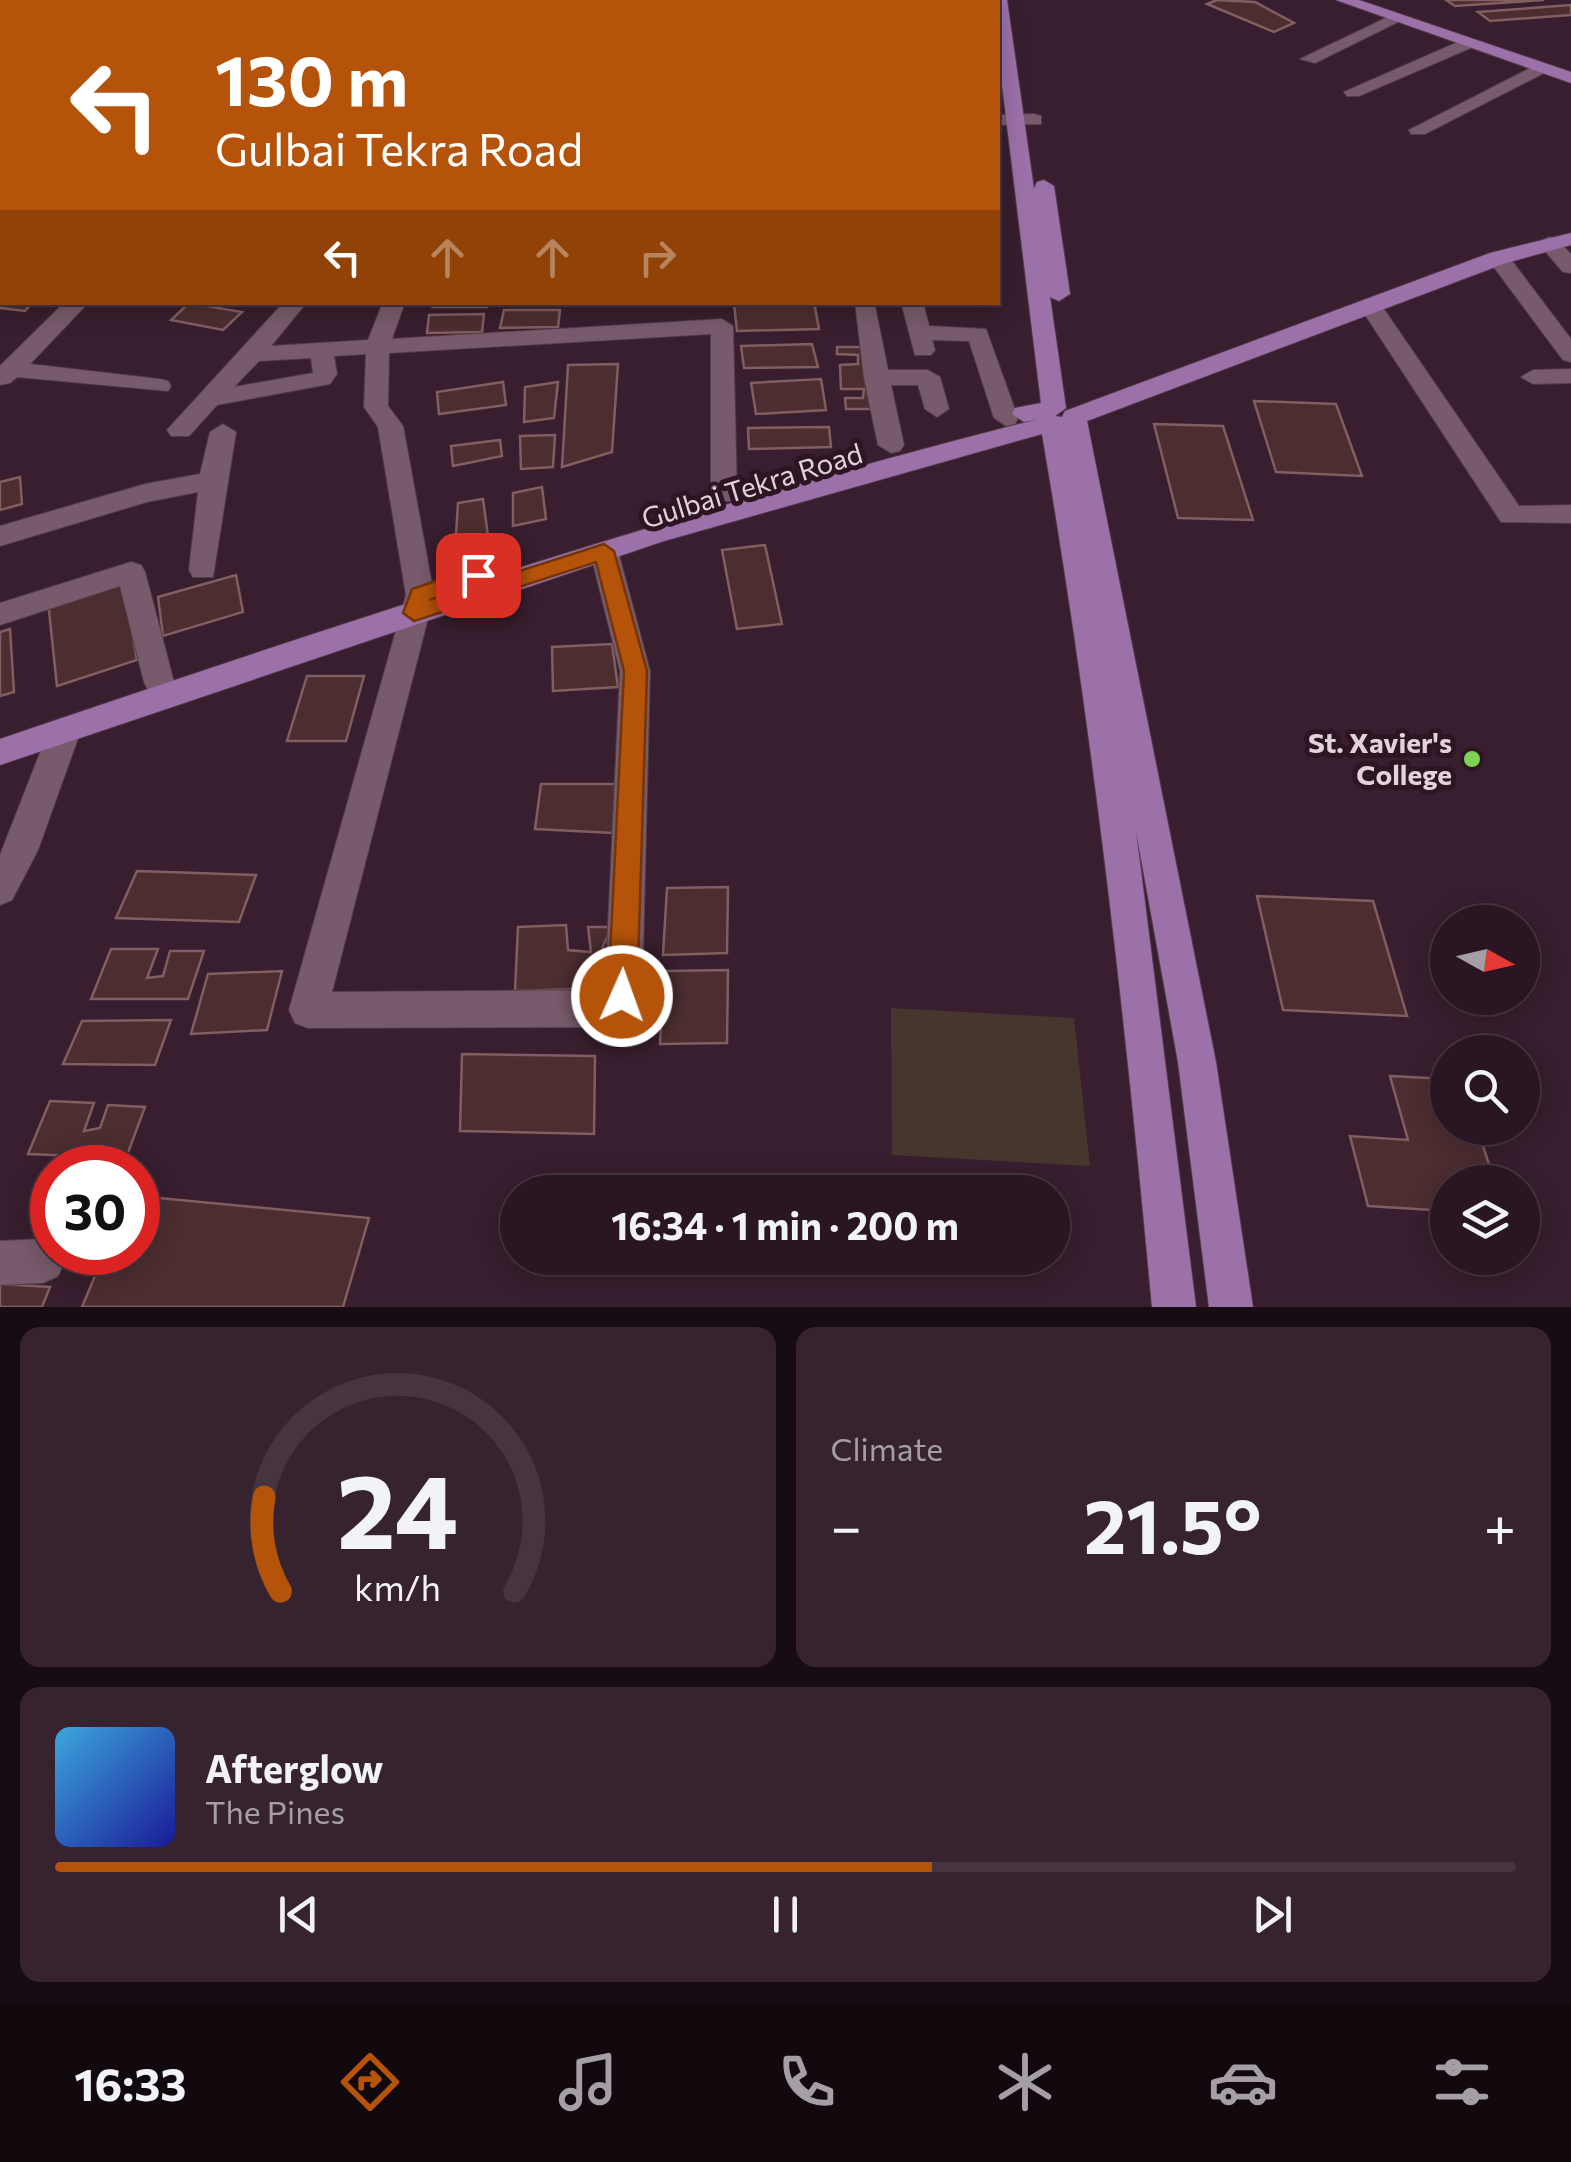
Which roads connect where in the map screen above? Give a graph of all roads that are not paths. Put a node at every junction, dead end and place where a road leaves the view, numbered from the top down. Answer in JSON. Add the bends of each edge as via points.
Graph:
{"nodes":[{"id":1,"x":1014,"y":0,"type":"edge"},
{"id":2,"x":1344,"y":0,"type":"edge"},
{"id":3,"x":1384,"y":0,"type":"edge"},
{"id":4,"x":1000,"y":8,"type":"edge"},
{"id":5,"x":1396,"y":19,"type":"junction"},
{"id":6,"x":1467,"y":43,"type":"junction"},
{"id":7,"x":1309,"y":59,"type":"dead end"},
{"id":8,"x":1571,"y":63,"type":"edge"},
{"id":9,"x":1540,"y":68,"type":"junction"},
{"id":10,"x":1571,"y":78,"type":"edge"},
{"id":11,"x":1352,"y":92,"type":"dead end"},
{"id":12,"x":1015,"y":120,"type":"edge"},
{"id":13,"x":1418,"y":130,"type":"dead end"},
{"id":14,"x":1571,"y":228,"type":"edge"},
{"id":15,"x":1560,"y":241,"type":"edge"},
{"id":16,"x":1498,"y":258,"type":"junction"},
{"id":17,"x":1571,"y":266,"type":"edge"},
{"id":18,"x":75,"y":305,"type":"edge"},
{"id":19,"x":293,"y":305,"type":"edge"},
{"id":20,"x":393,"y":305,"type":"edge"},
{"id":21,"x":911,"y":305,"type":"edge"},
{"id":22,"x":864,"y":306,"type":"dead end"},
{"id":23,"x":1371,"y":307,"type":"junction"},
{"id":24,"x":901,"y":342,"type":"junction"},
{"id":25,"x":378,"y":344,"type":"junction"},
{"id":26,"x":322,"y":351,"type":"junction"},
{"id":27,"x":252,"y":354,"type":"junction"},
{"id":28,"x":1571,"y":356,"type":"edge"},
{"id":29,"x":6,"y":375,"type":"edge"},
{"id":30,"x":1533,"y":376,"type":"dead end"},
{"id":31,"x":1571,"y":376,"type":"edge"},
{"id":32,"x":928,"y":377,"type":"junction"},
{"id":33,"x":876,"y":378,"type":"junction"},
{"id":34,"x":159,"y":386,"type":"dead end"},
{"id":35,"x":210,"y":398,"type":"junction"},
{"id":36,"x":937,"y":409,"type":"dead end"},
{"id":37,"x":1063,"y":413,"type":"junction"},
{"id":38,"x":1006,"y":418,"type":"junction"},
{"id":39,"x":180,"y":430,"type":"dead end"},
{"id":40,"x":222,"y":432,"type":"dead end"},
{"id":41,"x":891,"y":445,"type":"junction"},
{"id":42,"x":212,"y":481,"type":"junction"},
{"id":43,"x":724,"y":495,"type":"junction"},
{"id":44,"x":1571,"y":514,"type":"edge"},
{"id":45,"x":0,"y":536,"type":"edge"},
{"id":46,"x":604,"y":551,"type":"junction"},
{"id":47,"x":203,"y":570,"type":"dead end"},
{"id":48,"x":417,"y":604,"type":"junction"},
{"id":49,"x":0,"y":614,"type":"edge"},
{"id":50,"x":159,"y":682,"type":"junction"},
{"id":51,"x":64,"y":730,"type":"junction"},
{"id":52,"x":0,"y":734,"type":"edge"},
{"id":53,"x":0,"y":752,"type":"edge"},
{"id":54,"x":0,"y":889,"type":"edge"},
{"id":55,"x":30,"y":1261,"type":"edge"},
{"id":56,"x":0,"y":1262,"type":"edge"},
{"id":57,"x":1174,"y":1307,"type":"edge"},
{"id":58,"x":1231,"y":1307,"type":"edge"}],
"edges":[{"from":1,"to":12,"type":"main road"},
{"from":2,"to":5,"type":"main road"},
{"from":3,"to":8,"type":"main road"},
{"from":4,"to":12,"type":"main road"},
{"from":5,"to":6,"type":"main road"},
{"from":5,"to":7,"type":"street"},
{"from":6,"to":9,"type":"main road"},
{"from":6,"to":11,"type":"street"},
{"from":9,"to":10,"type":"main road"},
{"from":9,"to":13,"type":"street"},
{"from":12,"to":37,"type":"main road"},
{"from":14,"to":37,"type":"main road","name":"Gulbai Tekra Road","via":[[1484,249]]},
{"from":15,"to":16,"type":"main road","name":"Gulbai Tekra Road"},
{"from":15,"to":17,"type":"street"},
{"from":16,"to":23,"type":"main road","name":"Gulbai Tekra Road"},
{"from":16,"to":28,"type":"street"},
{"from":18,"to":29,"type":"street"},
{"from":19,"to":27,"type":"street"},
{"from":20,"to":25,"type":"street"},
{"from":21,"to":24,"type":"street"},
{"from":22,"to":24,"type":"street"},
{"from":23,"to":37,"type":"main road","name":"Gulbai Tekra Road"},
{"from":23,"to":44,"type":"street","via":[[1511,515]]},
{"from":24,"to":32,"type":"street"},
{"from":24,"to":33,"type":"street"},
{"from":24,"to":38,"type":"street","via":[[978,334]]},
{"from":25,"to":26,"type":"street"},
{"from":25,"to":43,"type":"street","via":[[722,326]]},
{"from":25,"to":48,"type":"street","via":[[376,407],[390,426]]},
{"from":26,"to":27,"type":"street"},
{"from":26,"to":35,"type":"street","via":[[322,379]]},
{"from":27,"to":35,"type":"street"},
{"from":29,"to":34,"type":"street"},
{"from":30,"to":31,"type":"street"},
{"from":32,"to":33,"type":"street"},
{"from":32,"to":36,"type":"street"},
{"from":33,"to":41,"type":"street"},
{"from":35,"to":39,"type":"street"},
{"from":37,"to":38,"type":"main road","name":"Gulbai Tekra Road"},
{"from":37,"to":46,"type":"main road","name":"Gulbai Tekra Road"},
{"from":37,"to":57,"type":"main road","via":[[1139,980]]},
{"from":37,"to":58,"type":"main road","via":[[1197,1062]]},
{"from":38,"to":41,"type":"main road","name":"Gulbai Tekra Road"},
{"from":40,"to":42,"type":"street"},
{"from":41,"to":43,"type":"main road","name":"Gulbai Tekra Road"},
{"from":42,"to":45,"type":"street"},
{"from":42,"to":47,"type":"street"},
{"from":43,"to":48,"type":"main road","name":"Gulbai Tekra Road"},
{"from":46,"to":48,"type":"main road","name":"Gulbai Tekra Road"},
{"from":46,"to":48,"type":"street","via":[[635,671],[622,996],[613,1008],[308,1010]]},
{"from":48,"to":50,"type":"main road","name":"Gulbai Tekra Road"},
{"from":48,"to":51,"type":"main road","name":"Gulbai Tekra Road"},
{"from":49,"to":50,"type":"street","via":[[130,572]]},
{"from":50,"to":52,"type":"main road","name":"Gulbai Tekra Road"},
{"from":51,"to":53,"type":"main road","name":"Gulbai Tekra Road"},
{"from":51,"to":54,"type":"street"},
{"from":55,"to":56,"type":"street"}]}
